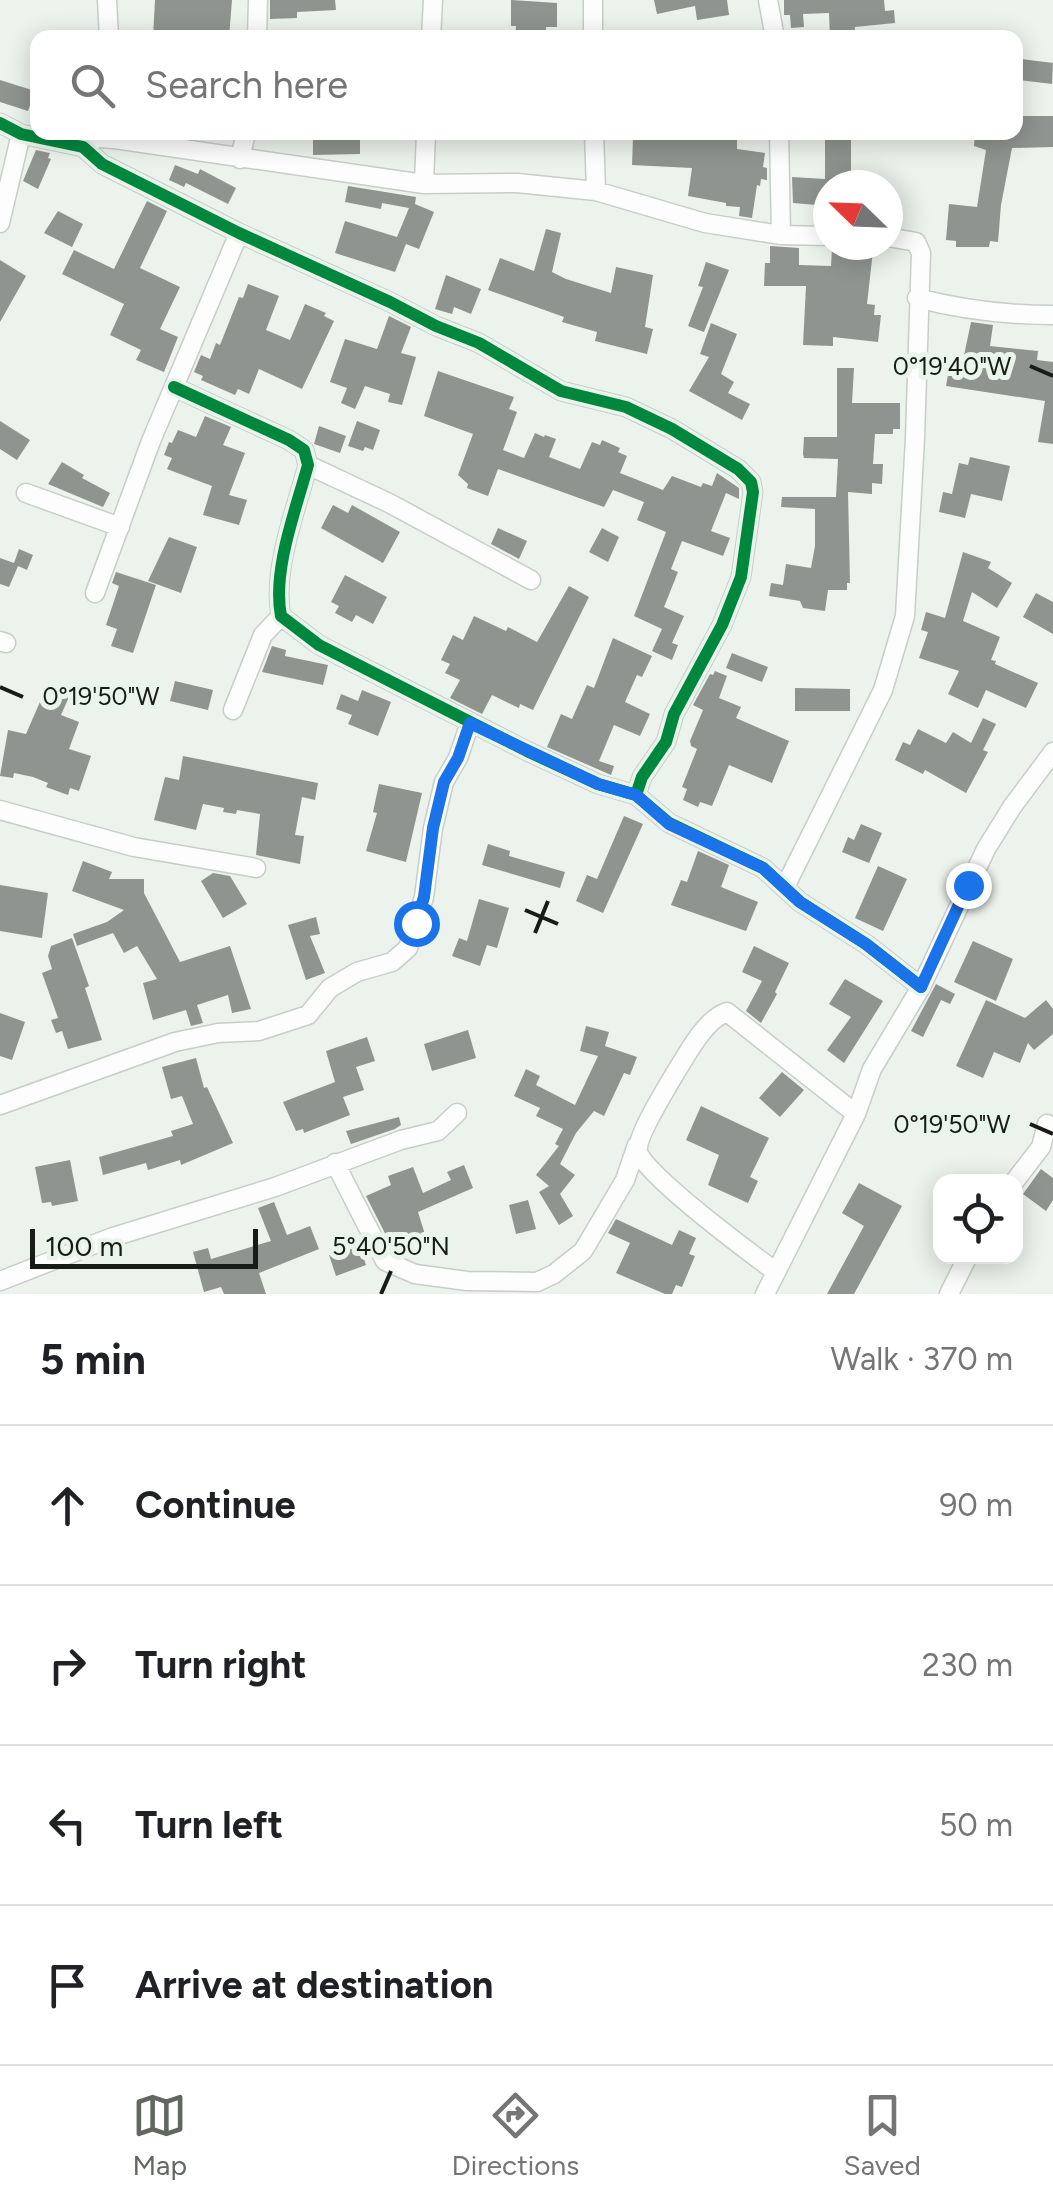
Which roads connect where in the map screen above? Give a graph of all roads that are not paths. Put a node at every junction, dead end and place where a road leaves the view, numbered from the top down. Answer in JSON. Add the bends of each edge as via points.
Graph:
{"nodes":[{"id":1,"x":106,"y":0,"type":"edge"},
{"id":2,"x":258,"y":0,"type":"edge"},
{"id":3,"x":433,"y":0,"type":"edge"},
{"id":4,"x":593,"y":0,"type":"edge"},
{"id":5,"x":768,"y":0,"type":"edge"},
{"id":6,"x":108,"y":30,"type":"edge"},
{"id":7,"x":258,"y":30,"type":"edge"},
{"id":8,"x":431,"y":30,"type":"edge"},
{"id":9,"x":593,"y":30,"type":"edge"},
{"id":10,"x":774,"y":30,"type":"edge"},
{"id":11,"x":0,"y":123,"type":"edge"},
{"id":12,"x":21,"y":134,"type":"junction"},
{"id":13,"x":30,"y":135,"type":"edge"},
{"id":14,"x":93,"y":140,"type":"edge"},
{"id":15,"x":100,"y":140,"type":"edge"},
{"id":16,"x":244,"y":140,"type":"edge"},
{"id":17,"x":426,"y":140,"type":"edge"},
{"id":18,"x":594,"y":140,"type":"edge"},
{"id":19,"x":779,"y":140,"type":"edge"},
{"id":20,"x":240,"y":159,"type":"junction"},
{"id":21,"x":424,"y":184,"type":"junction"},
{"id":22,"x":596,"y":191,"type":"junction"},
{"id":23,"x":0,"y":223,"type":"edge"},
{"id":24,"x":239,"y":233,"type":"junction"},
{"id":25,"x":780,"y":235,"type":"junction"},
{"id":26,"x":813,"y":236,"type":"edge"},
{"id":27,"x":903,"y":240,"type":"edge"},
{"id":28,"x":917,"y":298,"type":"junction"},
{"id":29,"x":1053,"y":314,"type":"edge"},
{"id":30,"x":174,"y":387,"type":"junction"},
{"id":31,"x":308,"y":464,"type":"junction"},
{"id":32,"x":26,"y":493,"type":"dead end"},
{"id":33,"x":120,"y":527,"type":"junction"},
{"id":34,"x":532,"y":580,"type":"dead end"},
{"id":35,"x":94,"y":592,"type":"dead end"},
{"id":36,"x":281,"y":616,"type":"junction"},
{"id":37,"x":233,"y":710,"type":"dead end"},
{"id":38,"x":470,"y":723,"type":"junction"},
{"id":39,"x":1053,"y":752,"type":"edge"},
{"id":40,"x":636,"y":795,"type":"junction"},
{"id":41,"x":0,"y":810,"type":"edge"},
{"id":42,"x":256,"y":868,"type":"dead end"},
{"id":43,"x":785,"y":887,"type":"junction"},
{"id":44,"x":921,"y":987,"type":"junction"},
{"id":45,"x":0,"y":1105,"type":"edge"},
{"id":46,"x":457,"y":1113,"type":"dead end"},
{"id":47,"x":856,"y":1114,"type":"junction"},
{"id":48,"x":1047,"y":1124,"type":"dead end"},
{"id":49,"x":640,"y":1140,"type":"junction"},
{"id":50,"x":335,"y":1163,"type":"junction"},
{"id":51,"x":1020,"y":1174,"type":"edge"},
{"id":52,"x":964,"y":1264,"type":"edge"},
{"id":53,"x":776,"y":1272,"type":"junction"},
{"id":54,"x":0,"y":1280,"type":"edge"},
{"id":55,"x":467,"y":1281,"type":"junction"},
{"id":56,"x":951,"y":1293,"type":"edge"},
{"id":57,"x":451,"y":1294,"type":"edge"},
{"id":58,"x":765,"y":1294,"type":"edge"}],
"edges":[{"from":1,"to":6,"type":"street"},
{"from":2,"to":7,"type":"street"},
{"from":3,"to":8,"type":"street"},
{"from":4,"to":9,"type":"street"},
{"from":5,"to":10,"type":"street"},
{"from":11,"to":12,"type":"street"},
{"from":12,"to":13,"type":"street"},
{"from":12,"to":23,"type":"street"},
{"from":14,"to":24,"type":"street","via":[[102,164]]},
{"from":15,"to":20,"type":"street"},
{"from":16,"to":20,"type":"street"},
{"from":17,"to":21,"type":"street"},
{"from":18,"to":22,"type":"street"},
{"from":19,"to":25,"type":"street"},
{"from":20,"to":21,"type":"street"},
{"from":21,"to":22,"type":"street"},
{"from":22,"to":25,"type":"street","via":[[705,223]]},
{"from":24,"to":30,"type":"street"},
{"from":24,"to":40,"type":"street","via":[[479,343],[561,391],[626,407],[672,429],[752,482],[740,576],[722,625]]},
{"from":25,"to":26,"type":"street"},
{"from":27,"to":28,"type":"street","via":[[916,242],[920,253]]},
{"from":28,"to":29,"type":"street","via":[[999,315]]},
{"from":28,"to":43,"type":"street","via":[[904,616],[884,690]]},
{"from":30,"to":31,"type":"street","via":[[289,440],[304,450]]},
{"from":30,"to":33,"type":"street"},
{"from":31,"to":34,"type":"street"},
{"from":31,"to":36,"type":"street","via":[[285,552],[277,598]]},
{"from":32,"to":33,"type":"street"},
{"from":33,"to":35,"type":"street"},
{"from":36,"to":37,"type":"street","via":[[263,635]]},
{"from":36,"to":38,"type":"street","via":[[320,645]]},
{"from":38,"to":40,"type":"street","via":[[598,784]]},
{"from":38,"to":45,"type":"street","via":[[444,782],[408,948],[392,962],[330,988],[308,1014],[258,1031],[175,1042]]},
{"from":39,"to":44,"type":"street","via":[[986,849]]},
{"from":40,"to":43,"type":"street","via":[[669,824],[751,861]]},
{"from":41,"to":42,"type":"street","via":[[134,847]]},
{"from":43,"to":44,"type":"street"},
{"from":44,"to":47,"type":"street","via":[[872,1069]]},
{"from":46,"to":50,"type":"street","via":[[438,1131]]},
{"from":47,"to":49,"type":"street","via":[[723,1012],[676,1072]]},
{"from":47,"to":53,"type":"street"},
{"from":48,"to":51,"type":"street","via":[[1041,1147]]},
{"from":49,"to":53,"type":"street","via":[[639,1156],[656,1176]]},
{"from":49,"to":55,"type":"street","via":[[583,1251],[537,1282]]},
{"from":50,"to":54,"type":"street"},
{"from":50,"to":55,"type":"street","via":[[384,1261],[415,1274]]},
{"from":52,"to":56,"type":"street"},
{"from":53,"to":58,"type":"street"},
{"from":55,"to":57,"type":"street"}]}
